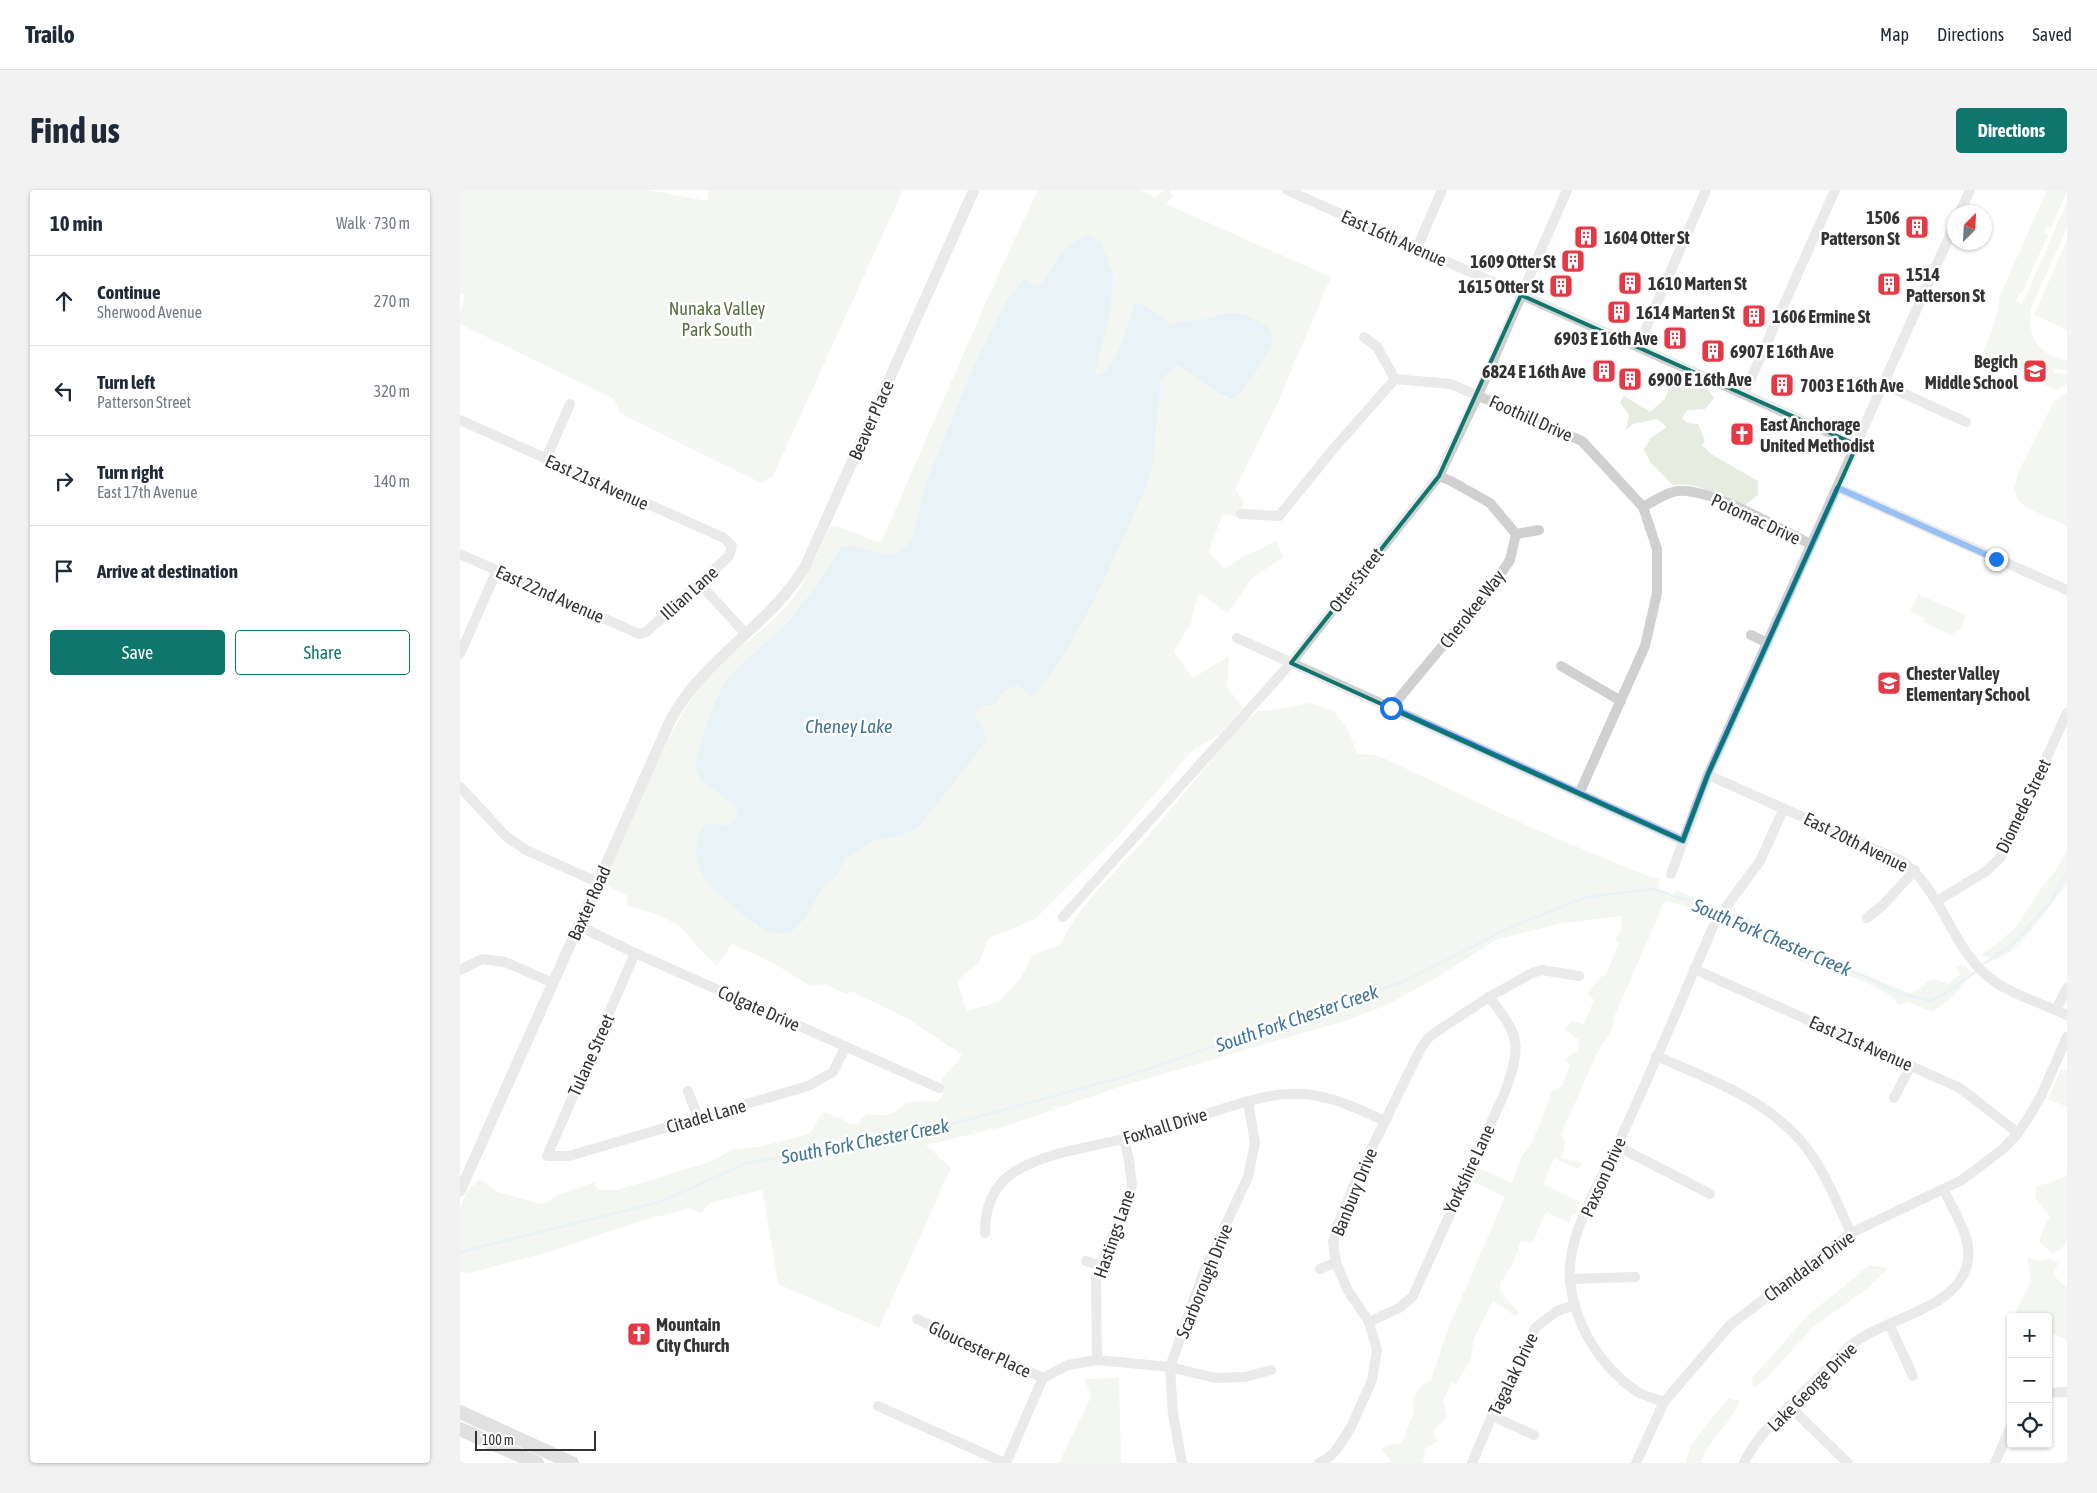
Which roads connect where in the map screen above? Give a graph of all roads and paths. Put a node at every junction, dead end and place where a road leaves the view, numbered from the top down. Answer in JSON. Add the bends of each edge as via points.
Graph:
{"nodes":[{"id":1,"x":974,"y":190,"type":"edge"},
{"id":2,"x":1287,"y":190,"type":"edge"},
{"id":3,"x":1442,"y":190,"type":"edge"},
{"id":4,"x":1567,"y":190,"type":"edge"},
{"id":5,"x":1706,"y":190,"type":"edge"},
{"id":6,"x":1835,"y":190,"type":"edge"},
{"id":7,"x":1970,"y":190,"type":"edge"},
{"id":8,"x":1304,"y":193,"type":"edge"},
{"id":9,"x":1963,"y":205,"type":"edge"},
{"id":10,"x":1947,"y":242,"type":"edge"},
{"id":11,"x":1417,"y":248,"type":"junction"},
{"id":12,"x":1521,"y":295,"type":"junction"},
{"id":13,"x":1364,"y":338,"type":"dead end"},
{"id":14,"x":1638,"y":347,"type":"junction"},
{"id":15,"x":1395,"y":380,"type":"junction"},
{"id":16,"x":1885,"y":385,"type":"junction"},
{"id":17,"x":1744,"y":394,"type":"junction"},
{"id":18,"x":1478,"y":395,"type":"junction"},
{"id":19,"x":570,"y":404,"type":"dead end"},
{"id":20,"x":460,"y":420,"type":"edge"},
{"id":21,"x":1966,"y":422,"type":"dead end"},
{"id":22,"x":1857,"y":445,"type":"junction"},
{"id":23,"x":546,"y":459,"type":"junction"},
{"id":24,"x":1439,"y":476,"type":"junction"},
{"id":25,"x":1838,"y":488,"type":"junction"},
{"id":26,"x":1643,"y":507,"type":"junction"},
{"id":27,"x":1241,"y":514,"type":"dead end"},
{"id":28,"x":1539,"y":530,"type":"dead end"},
{"id":29,"x":1516,"y":534,"type":"junction"},
{"id":30,"x":1812,"y":545,"type":"junction"},
{"id":31,"x":732,"y":546,"type":"joint"},
{"id":32,"x":460,"y":554,"type":"edge"},
{"id":33,"x":497,"y":570,"type":"junction"},
{"id":34,"x":700,"y":584,"type":"junction"},
{"id":35,"x":2067,"y":590,"type":"edge"},
{"id":36,"x":639,"y":634,"type":"joint"},
{"id":37,"x":746,"y":634,"type":"junction"},
{"id":38,"x":1751,"y":635,"type":"dead end"},
{"id":39,"x":1237,"y":638,"type":"dead end"},
{"id":40,"x":1768,"y":643,"type":"junction"},
{"id":41,"x":460,"y":654,"type":"edge"},
{"id":42,"x":1291,"y":663,"type":"junction"},
{"id":43,"x":1561,"y":666,"type":"dead end"},
{"id":44,"x":1621,"y":701,"type":"junction"},
{"id":45,"x":1391,"y":708,"type":"junction"},
{"id":46,"x":2067,"y":713,"type":"edge"},
{"id":47,"x":1708,"y":775,"type":"junction"},
{"id":48,"x":460,"y":787,"type":"edge"},
{"id":49,"x":1579,"y":794,"type":"junction"},
{"id":50,"x":1784,"y":808,"type":"junction"},
{"id":51,"x":1683,"y":841,"type":"junction"},
{"id":52,"x":1915,"y":870,"type":"junction"},
{"id":53,"x":1672,"y":874,"type":"dead end"},
{"id":54,"x":597,"y":882,"type":"junction"},
{"id":55,"x":1937,"y":901,"type":"junction"},
{"id":56,"x":1726,"y":908,"type":"dead end"},
{"id":57,"x":1063,"y":917,"type":"dead end"},
{"id":58,"x":1867,"y":918,"type":"dead end"},
{"id":59,"x":579,"y":926,"type":"junction"},
{"id":60,"x":1713,"y":927,"type":"dead end"},
{"id":61,"x":635,"y":953,"type":"junction"},
{"id":62,"x":1694,"y":969,"type":"junction"},
{"id":63,"x":460,"y":970,"type":"edge"},
{"id":64,"x":1579,"y":976,"type":"dead end"},
{"id":65,"x":553,"y":984,"type":"junction"},
{"id":66,"x":2067,"y":988,"type":"edge"},
{"id":67,"x":1488,"y":997,"type":"junction"},
{"id":68,"x":2056,"y":1010,"type":"junction"},
{"id":69,"x":2067,"y":1015,"type":"edge"},
{"id":70,"x":2067,"y":1037,"type":"edge"},
{"id":71,"x":846,"y":1046,"type":"junction"},
{"id":72,"x":1656,"y":1056,"type":"junction"},
{"id":73,"x":1911,"y":1065,"type":"junction"},
{"id":74,"x":940,"y":1088,"type":"dead end"},
{"id":75,"x":688,"y":1091,"type":"dead end"},
{"id":76,"x":1894,"y":1098,"type":"dead end"},
{"id":77,"x":1248,"y":1101,"type":"junction"},
{"id":78,"x":698,"y":1118,"type":"junction"},
{"id":79,"x":1385,"y":1121,"type":"junction"},
{"id":80,"x":2018,"y":1133,"type":"junction"},
{"id":81,"x":1124,"y":1139,"type":"junction"},
{"id":82,"x":1617,"y":1146,"type":"junction"},
{"id":83,"x":547,"y":1156,"type":"joint"},
{"id":84,"x":1944,"y":1190,"type":"junction"},
{"id":85,"x":460,"y":1191,"type":"edge"},
{"id":86,"x":1710,"y":1194,"type":"dead end"},
{"id":87,"x":985,"y":1233,"type":"dead end"},
{"id":88,"x":1851,"y":1233,"type":"junction"},
{"id":89,"x":1086,"y":1261,"type":"dead end"},
{"id":90,"x":1336,"y":1262,"type":"junction"},
{"id":91,"x":1101,"y":1266,"type":"junction"},
{"id":92,"x":1320,"y":1269,"type":"dead end"},
{"id":93,"x":1635,"y":1277,"type":"dead end"},
{"id":94,"x":1570,"y":1279,"type":"junction"},
{"id":95,"x":1575,"y":1305,"type":"junction"},
{"id":96,"x":917,"y":1319,"type":"dead end"},
{"id":97,"x":1369,"y":1322,"type":"junction"},
{"id":98,"x":1889,"y":1324,"type":"junction"},
{"id":99,"x":1097,"y":1360,"type":"junction"},
{"id":100,"x":1170,"y":1367,"type":"junction"},
{"id":101,"x":1271,"y":1370,"type":"dead end"},
{"id":102,"x":1913,"y":1376,"type":"dead end"},
{"id":103,"x":1043,"y":1378,"type":"junction"},
{"id":104,"x":2067,"y":1392,"type":"edge"},
{"id":105,"x":2052,"y":1394,"type":"edge"},
{"id":106,"x":1664,"y":1402,"type":"junction"},
{"id":107,"x":878,"y":1406,"type":"dead end"},
{"id":108,"x":1790,"y":1407,"type":"junction"},
{"id":109,"x":460,"y":1412,"type":"edge"},
{"id":110,"x":1492,"y":1416,"type":"junction"},
{"id":111,"x":460,"y":1429,"type":"edge"},
{"id":112,"x":2007,"y":1435,"type":"edge"},
{"id":113,"x":1534,"y":1436,"type":"dead end"},
{"id":114,"x":537,"y":1463,"type":"edge"},
{"id":115,"x":572,"y":1463,"type":"edge"},
{"id":116,"x":1006,"y":1463,"type":"edge"},
{"id":117,"x":1182,"y":1463,"type":"edge"},
{"id":118,"x":1319,"y":1463,"type":"edge"},
{"id":119,"x":1472,"y":1463,"type":"edge"},
{"id":120,"x":1636,"y":1463,"type":"edge"},
{"id":121,"x":1744,"y":1463,"type":"edge"},
{"id":122,"x":1848,"y":1463,"type":"edge"},
{"id":123,"x":1995,"y":1463,"type":"edge"}],
"edges":[{"from":1,"to":37,"type":"street","name":"Beaver Place","via":[[805,567],[782,600]]},
{"from":2,"to":8,"type":"street","name":"East 16th Avenue"},
{"from":3,"to":11,"type":"street"},
{"from":4,"to":12,"type":"street","name":"Otter Street"},
{"from":5,"to":14,"type":"street"},
{"from":6,"to":17,"type":"street"},
{"from":7,"to":9,"type":"street"},
{"from":8,"to":11,"type":"street","name":"East 16th Avenue"},
{"from":10,"to":16,"type":"street"},
{"from":11,"to":12,"type":"street","name":"East 16th Avenue"},
{"from":12,"to":14,"type":"street","name":"East 16th Avenue"},
{"from":12,"to":18,"type":"street","name":"Otter Street"},
{"from":13,"to":15,"type":"street","via":[[1377,347]]},
{"from":14,"to":17,"type":"street","name":"East 16th Avenue"},
{"from":15,"to":18,"type":"street","name":"Foothill Drive","via":[[1451,384]]},
{"from":15,"to":27,"type":"street","via":[[1278,516]]},
{"from":16,"to":21,"type":"street"},
{"from":16,"to":22,"type":"street"},
{"from":17,"to":22,"type":"street","name":"East 16th Avenue"},
{"from":18,"to":24,"type":"street","name":"Otter Street"},
{"from":18,"to":26,"type":"street","name":"Foothill Drive","via":[[1582,441]]},
{"from":19,"to":23,"type":"street"},
{"from":20,"to":23,"type":"street","name":"East 21st Avenue"},
{"from":22,"to":25,"type":"street"},
{"from":23,"to":31,"type":"street","name":"East 21st Avenue","via":[[724,538]]},
{"from":24,"to":29,"type":"street","via":[[1490,503]]},
{"from":24,"to":42,"type":"street","name":"Otter Street"},
{"from":25,"to":30,"type":"street"},
{"from":25,"to":35,"type":"street"},
{"from":26,"to":30,"type":"street","name":"Potomac Drive","via":[[1676,491],[1699,494],[1738,508]]},
{"from":26,"to":44,"type":"street","name":"Foothill Drive","via":[[1657,550],[1657,593],[1645,646]]},
{"from":28,"to":29,"type":"street"},
{"from":29,"to":45,"type":"street","name":"Cherokee Way","via":[[1510,560],[1492,586]]},
{"from":30,"to":40,"type":"street"},
{"from":31,"to":34,"type":"street","name":"Illian Lane","via":[[729,556]]},
{"from":32,"to":33,"type":"street","name":"East 22nd Avenue"},
{"from":33,"to":36,"type":"street","name":"East 22nd Avenue"},
{"from":33,"to":41,"type":"street"},
{"from":34,"to":36,"type":"street","name":"Illian Lane","via":[[646,632]]},
{"from":34,"to":37,"type":"street"},
{"from":37,"to":54,"type":"street","name":"Baxter Road","via":[[702,676],[680,704]]},
{"from":38,"to":40,"type":"street"},
{"from":39,"to":42,"type":"street"},
{"from":40,"to":47,"type":"street"},
{"from":42,"to":45,"type":"street"},
{"from":42,"to":57,"type":"street","name":"Otter Street"},
{"from":43,"to":44,"type":"street"},
{"from":44,"to":49,"type":"street","name":"Foothill Drive"},
{"from":45,"to":49,"type":"street"},
{"from":46,"to":55,"type":"street","name":"Diomede Street","via":[[2001,857],[1985,872]]},
{"from":47,"to":50,"type":"street","name":"East 20th Avenue"},
{"from":47,"to":51,"type":"street"},
{"from":48,"to":54,"type":"street","via":[[507,837],[526,850]]},
{"from":49,"to":51,"type":"street"},
{"from":50,"to":52,"type":"street","name":"East 20th Avenue","via":[[1884,852]]},
{"from":50,"to":56,"type":"street","via":[[1760,861]]},
{"from":51,"to":53,"type":"street"},
{"from":52,"to":55,"type":"street","name":"East 20th Avenue"},
{"from":52,"to":58,"type":"street"},
{"from":54,"to":59,"type":"street","name":"Baxter Road"},
{"from":55,"to":68,"type":"street","name":"East 20th Avenue","via":[[1974,963],[1986,975],[2006,988]]},
{"from":59,"to":61,"type":"street","name":"Colgate Drive"},
{"from":59,"to":65,"type":"street","name":"Baxter Road"},
{"from":60,"to":62,"type":"street","name":"Paxson Drive"},
{"from":61,"to":71,"type":"street","name":"Colgate Drive"},
{"from":61,"to":83,"type":"street","name":"Tulane Street"},
{"from":62,"to":72,"type":"street","name":"Paxson Drive"},
{"from":62,"to":73,"type":"street","name":"East 21st Avenue"},
{"from":63,"to":65,"type":"street","via":[[482,959],[505,962]]},
{"from":64,"to":67,"type":"street","name":"Banbury Drive","via":[[1542,970]]},
{"from":65,"to":85,"type":"street","name":"Baxter Road"},
{"from":66,"to":68,"type":"street"},
{"from":67,"to":79,"type":"street","name":"Banbury Drive","via":[[1428,1038]]},
{"from":67,"to":97,"type":"street","name":"Yorkshire Lane","via":[[1509,1022],[1517,1048],[1506,1092],[1413,1296],[1399,1308]]},
{"from":68,"to":69,"type":"street","name":"East 20th Avenue"},
{"from":70,"to":80,"type":"street","name":"Chandalar Drive","via":[[2041,1096]]},
{"from":71,"to":74,"type":"street","name":"Colgate Drive"},
{"from":71,"to":78,"type":"street","name":"Citadel Lane","via":[[832,1072],[808,1086]]},
{"from":72,"to":82,"type":"street","name":"Paxson Drive"},
{"from":72,"to":88,"type":"street","via":[[1735,1091],[1781,1122],[1811,1155]]},
{"from":73,"to":76,"type":"street"},
{"from":73,"to":80,"type":"street","name":"East 21st Avenue","via":[[1960,1088]]},
{"from":75,"to":78,"type":"street"},
{"from":77,"to":79,"type":"street","name":"Foxhall Drive","via":[[1287,1094],[1316,1094]]},
{"from":77,"to":81,"type":"street","name":"Foxhall Drive"},
{"from":77,"to":100,"type":"street","name":"Scarborough Drive","via":[[1254,1143],[1248,1177],[1204,1271]]},
{"from":78,"to":83,"type":"street","name":"Citadel Lane","via":[[569,1156]]},
{"from":79,"to":90,"type":"street","name":"Banbury Drive","via":[[1337,1226],[1333,1242]]},
{"from":80,"to":84,"type":"street","name":"Chandalar Drive","via":[[1990,1160]]},
{"from":81,"to":87,"type":"street","name":"Foxhall Drive","via":[[1040,1160],[1014,1172],[995,1188],[985,1214]]},
{"from":81,"to":91,"type":"street","name":"Hastings Lane","via":[[1132,1184],[1127,1208]]},
{"from":82,"to":86,"type":"street"},
{"from":82,"to":94,"type":"street","name":"Paxson Drive","via":[[1594,1189],[1572,1251]]},
{"from":84,"to":88,"type":"street","name":"Chandalar Drive"},
{"from":84,"to":98,"type":"street","name":"Lake George Drive","via":[[1968,1241],[1967,1266],[1951,1293]]},
{"from":88,"to":106,"type":"street","name":"Chandalar Drive","via":[[1730,1325]]},
{"from":89,"to":91,"type":"street"},
{"from":90,"to":92,"type":"street"},
{"from":90,"to":97,"type":"street","name":"Banbury Drive","via":[[1347,1290]]},
{"from":91,"to":99,"type":"street","name":"Hastings Lane","via":[[1096,1278]]},
{"from":93,"to":94,"type":"street"},
{"from":94,"to":95,"type":"street","name":"Paxson Drive"},
{"from":95,"to":106,"type":"street","name":"Paxson Drive","via":[[1590,1342],[1611,1371],[1637,1392]]},
{"from":95,"to":110,"type":"street","name":"Tagalak Drive","via":[[1557,1311],[1536,1327]]},
{"from":96,"to":103,"type":"street","name":"Gloucester Place"},
{"from":97,"to":118,"type":"street","name":"Banbury Drive","via":[[1377,1350],[1372,1380],[1351,1427],[1337,1449]]},
{"from":98,"to":102,"type":"street"},
{"from":98,"to":108,"type":"street","name":"Lake George Drive","via":[[1855,1342]]},
{"from":99,"to":100,"type":"street"},
{"from":99,"to":103,"type":"street","via":[[1068,1365]]},
{"from":100,"to":101,"type":"street","via":[[1215,1378],[1245,1377]]},
{"from":100,"to":117,"type":"street","name":"Scarborough Drive"},
{"from":103,"to":116,"type":"street"},
{"from":104,"to":105,"type":"street"},
{"from":106,"to":120,"type":"street","name":"Chandalar Drive"},
{"from":107,"to":116,"type":"street"},
{"from":108,"to":121,"type":"street","name":"Lake George Drive","via":[[1758,1441]]},
{"from":108,"to":122,"type":"street"},
{"from":109,"to":115,"type":"main road"},
{"from":110,"to":113,"type":"street"},
{"from":110,"to":119,"type":"street","name":"Tagalak Drive"},
{"from":111,"to":114,"type":"main road"},
{"from":112,"to":123,"type":"street"}]}
